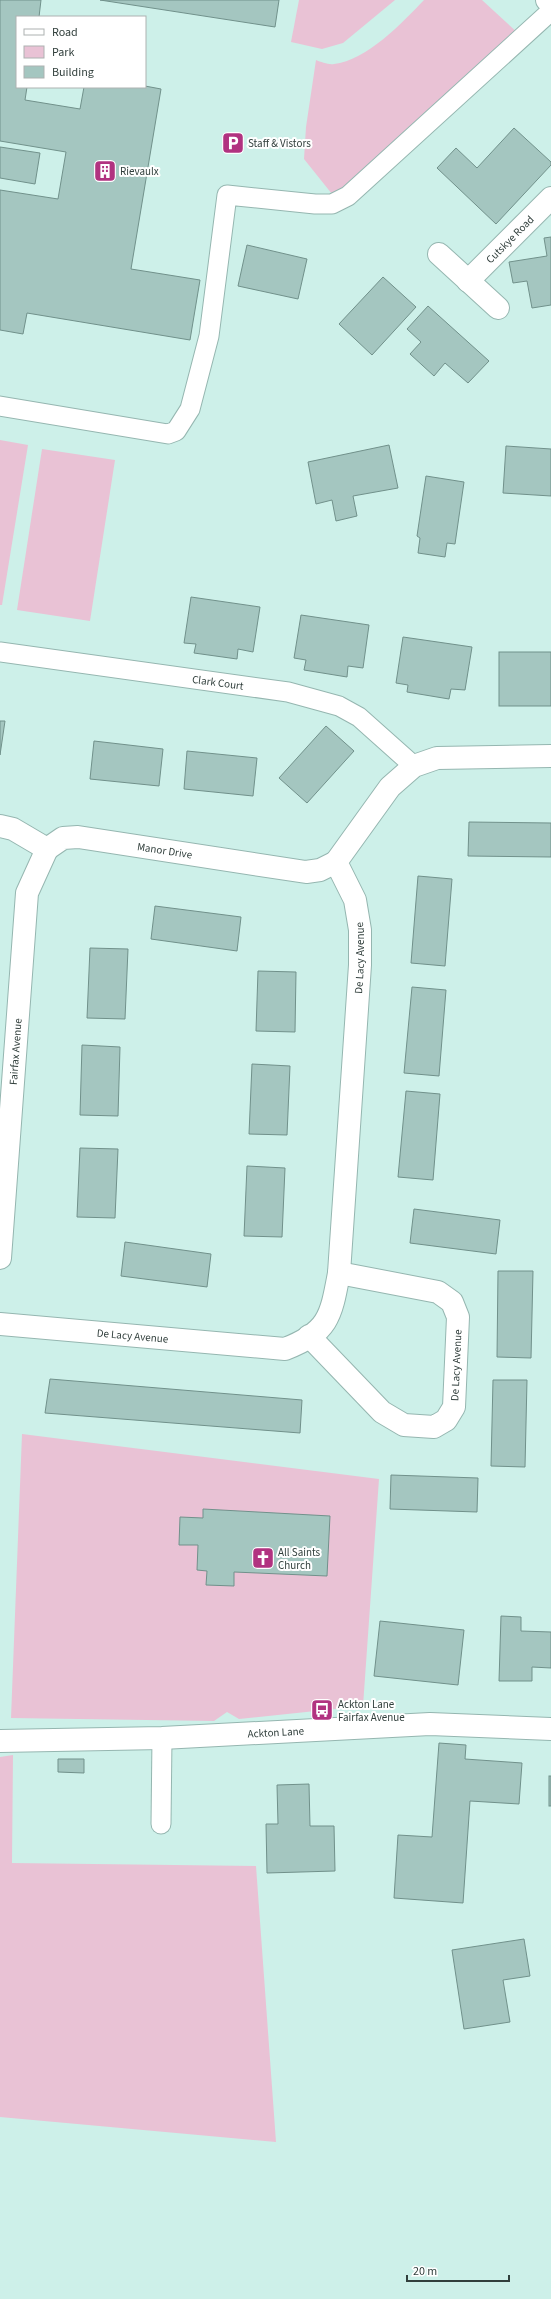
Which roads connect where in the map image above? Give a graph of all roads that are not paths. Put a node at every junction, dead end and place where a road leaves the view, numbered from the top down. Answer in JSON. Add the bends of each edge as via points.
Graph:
{"nodes":[{"id":1,"x":547,"y":0,"type":"edge"},
{"id":2,"x":551,"y":4,"type":"edge"},
{"id":3,"x":551,"y":11,"type":"edge"},
{"id":4,"x":551,"y":198,"type":"edge"},
{"id":5,"x":439,"y":254,"type":"dead end"},
{"id":6,"x":468,"y":281,"type":"junction"},
{"id":7,"x":498,"y":308,"type":"dead end"},
{"id":8,"x":0,"y":406,"type":"edge"},
{"id":9,"x":0,"y":652,"type":"edge"},
{"id":10,"x":551,"y":756,"type":"edge"},
{"id":11,"x":414,"y":766,"type":"junction"},
{"id":12,"x":0,"y":826,"type":"edge"},
{"id":13,"x":47,"y":849,"type":"junction"},
{"id":14,"x":336,"y":862,"type":"junction"},
{"id":15,"x":4,"y":1135,"type":"edge"},
{"id":16,"x":0,"y":1258,"type":"edge"},
{"id":17,"x":339,"y":1274,"type":"junction"},
{"id":18,"x":0,"y":1324,"type":"edge"},
{"id":19,"x":309,"y":1336,"type":"junction"},
{"id":20,"x":551,"y":1729,"type":"edge"},
{"id":21,"x":162,"y":1738,"type":"junction"},
{"id":22,"x":0,"y":1741,"type":"edge"},
{"id":23,"x":160,"y":1824,"type":"dead end"}],
"edges":[{"from":1,"to":2,"type":"street"},
{"from":3,"to":8,"type":"lane","via":[[348,196],[332,204],[315,204],[227,195],[209,336],[190,409],[176,432],[168,434]]},
{"from":4,"to":6,"type":"street","name":"Cutskye Road"},
{"from":5,"to":6,"type":"street"},
{"from":6,"to":7,"type":"street"},
{"from":9,"to":11,"type":"lane","name":"Clark Court","via":[[288,692],[339,706],[358,717]]},
{"from":10,"to":11,"type":"street","via":[[437,758]]},
{"from":11,"to":14,"type":"street","via":[[390,787]]},
{"from":12,"to":13,"type":"street","via":[[13,829]]},
{"from":13,"to":14,"type":"street","name":"Manor Drive","via":[[63,838],[78,837],[306,872],[320,870]]},
{"from":13,"to":15,"type":"street","name":"Fairfax Avenue","via":[[27,893]]},
{"from":14,"to":17,"type":"street","name":"De Lacy Avenue","via":[[355,900],[360,930],[360,965]]},
{"from":15,"to":16,"type":"street","name":"Fairfax Avenue"},
{"from":17,"to":19,"type":"street","name":"De Lacy Avenue","via":[[334,1304],[323,1327]]},
{"from":17,"to":19,"type":"street","name":"De Lacy Avenue","via":[[438,1292],[452,1302],[458,1317],[454,1407],[446,1420],[434,1427],[404,1425],[382,1412]]},
{"from":18,"to":19,"type":"street","name":"De Lacy Avenue","via":[[286,1349]]},
{"from":20,"to":21,"type":"street","name":"Ackton Lane","via":[[430,1724]]},
{"from":21,"to":22,"type":"street","name":"Ackton Lane"},
{"from":21,"to":23,"type":"lane"}]}
